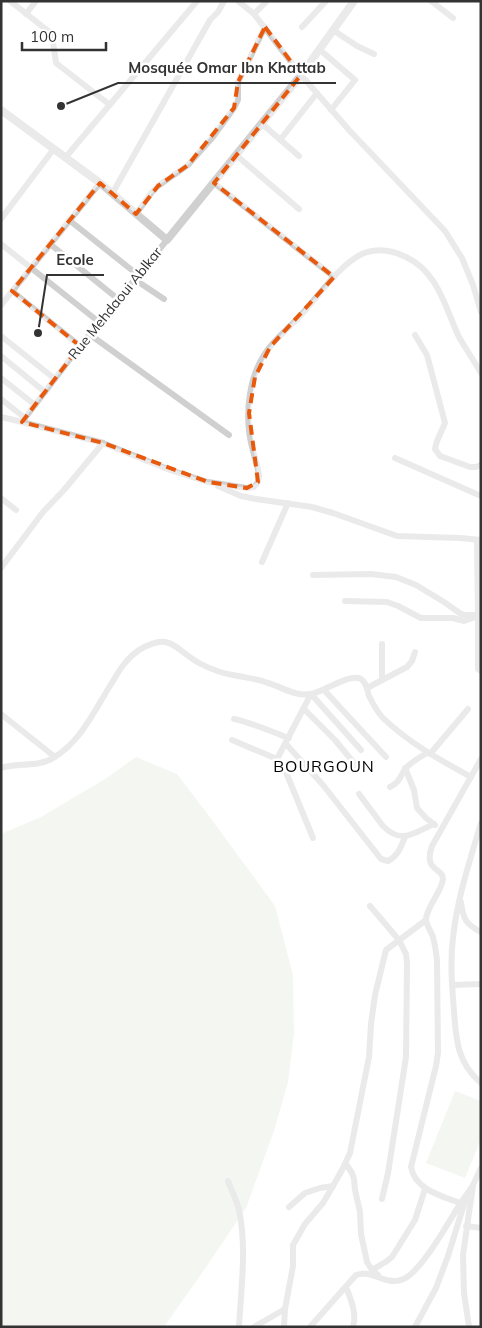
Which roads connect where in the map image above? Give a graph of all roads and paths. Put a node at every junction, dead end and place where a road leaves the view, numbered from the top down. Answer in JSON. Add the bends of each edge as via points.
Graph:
{"nodes":[{"id":1,"x":10,"y":1,"type":"edge"},
{"id":2,"x":36,"y":1,"type":"edge"},
{"id":3,"x":197,"y":1,"type":"edge"},
{"id":4,"x":224,"y":1,"type":"edge"},
{"id":5,"x":238,"y":1,"type":"edge"},
{"id":6,"x":267,"y":1,"type":"edge"},
{"id":7,"x":326,"y":1,"type":"edge"},
{"id":8,"x":354,"y":1,"type":"edge"},
{"id":9,"x":431,"y":1,"type":"edge"},
{"id":10,"x":26,"y":14,"type":"junction"},
{"id":11,"x":254,"y":14,"type":"junction"},
{"id":12,"x":453,"y":18,"type":"dead end"},
{"id":13,"x":265,"y":27,"type":"junction"},
{"id":14,"x":302,"y":27,"type":"dead end"},
{"id":15,"x":333,"y":30,"type":"junction"},
{"id":16,"x":319,"y":49,"type":"junction"},
{"id":17,"x":374,"y":54,"type":"dead end"},
{"id":18,"x":301,"y":74,"type":"junction"},
{"id":19,"x":317,"y":93,"type":"junction"},
{"id":20,"x":110,"y":105,"type":"junction"},
{"id":21,"x":1,"y":110,"type":"edge"},
{"id":22,"x":331,"y":110,"type":"junction"},
{"id":23,"x":261,"y":123,"type":"junction"},
{"id":24,"x":280,"y":140,"type":"junction"},
{"id":25,"x":53,"y":150,"type":"junction"},
{"id":26,"x":236,"y":155,"type":"junction"},
{"id":27,"x":298,"y":156,"type":"dead end"},
{"id":28,"x":65,"y":158,"type":"junction"},
{"id":29,"x":100,"y":183,"type":"junction"},
{"id":30,"x":214,"y":183,"type":"junction"},
{"id":31,"x":112,"y":194,"type":"junction"},
{"id":32,"x":299,"y":209,"type":"dead end"},
{"id":33,"x":136,"y":214,"type":"junction"},
{"id":34,"x":1,"y":219,"type":"edge"},
{"id":35,"x":69,"y":220,"type":"junction"},
{"id":36,"x":167,"y":240,"type":"junction"},
{"id":37,"x":1,"y":244,"type":"edge"},
{"id":38,"x":50,"y":244,"type":"junction"},
{"id":39,"x":31,"y":268,"type":"junction"},
{"id":40,"x":136,"y":277,"type":"junction"},
{"id":41,"x":334,"y":278,"type":"junction"},
{"id":42,"x":12,"y":291,"type":"junction"},
{"id":43,"x":118,"y":299,"type":"junction"},
{"id":44,"x":164,"y":299,"type":"dead end"},
{"id":45,"x":1,"y":305,"type":"edge"},
{"id":46,"x":481,"y":312,"type":"edge"},
{"id":47,"x":99,"y":322,"type":"junction"},
{"id":48,"x":90,"y":334,"type":"junction"},
{"id":49,"x":415,"y":335,"type":"dead end"},
{"id":50,"x":1,"y":336,"type":"edge"},
{"id":51,"x":80,"y":346,"type":"junction"},
{"id":52,"x":1,"y":356,"type":"edge"},
{"id":53,"x":481,"y":373,"type":"edge"},
{"id":54,"x":1,"y":378,"type":"edge"},
{"id":55,"x":55,"y":379,"type":"junction"},
{"id":56,"x":45,"y":392,"type":"junction"},
{"id":57,"x":1,"y":399,"type":"edge"},
{"id":58,"x":35,"y":405,"type":"junction"},
{"id":59,"x":1,"y":417,"type":"edge"},
{"id":60,"x":24,"y":420,"type":"junction"},
{"id":61,"x":229,"y":434,"type":"dead end"},
{"id":62,"x":103,"y":443,"type":"junction"},
{"id":63,"x":395,"y":458,"type":"dead end"},
{"id":64,"x":481,"y":465,"type":"edge"},
{"id":65,"x":208,"y":482,"type":"junction"},
{"id":66,"x":481,"y":496,"type":"edge"},
{"id":67,"x":1,"y":498,"type":"edge"},
{"id":68,"x":288,"y":503,"type":"junction"},
{"id":69,"x":16,"y":510,"type":"dead end"},
{"id":70,"x":479,"y":540,"type":"edge"},
{"id":71,"x":262,"y":562,"type":"dead end"},
{"id":72,"x":1,"y":568,"type":"edge"},
{"id":73,"x":313,"y":575,"type":"dead end"},
{"id":74,"x":345,"y":601,"type":"dead end"},
{"id":75,"x":478,"y":615,"type":"junction"},
{"id":76,"x":382,"y":644,"type":"dead end"},
{"id":77,"x":415,"y":652,"type":"dead end"},
{"id":78,"x":481,"y":671,"type":"edge"},
{"id":79,"x":382,"y":680,"type":"junction"},
{"id":80,"x":367,"y":688,"type":"junction"},
{"id":81,"x":324,"y":690,"type":"junction"},
{"id":82,"x":312,"y":694,"type":"junction"},
{"id":83,"x":304,"y":709,"type":"junction"},
{"id":84,"x":468,"y":709,"type":"dead end"},
{"id":85,"x":1,"y":714,"type":"edge"},
{"id":86,"x":234,"y":719,"type":"dead end"},
{"id":87,"x":232,"y":740,"type":"dead end"},
{"id":88,"x":287,"y":741,"type":"junction"},
{"id":89,"x":361,"y":750,"type":"dead end"},
{"id":90,"x":428,"y":753,"type":"junction"},
{"id":91,"x":55,"y":757,"type":"junction"},
{"id":92,"x":386,"y":757,"type":"dead end"},
{"id":93,"x":278,"y":759,"type":"junction"},
{"id":94,"x":481,"y":759,"type":"edge"},
{"id":95,"x":1,"y":768,"type":"edge"},
{"id":96,"x":405,"y":768,"type":"junction"},
{"id":97,"x":359,"y":769,"type":"dead end"},
{"id":98,"x":472,"y":777,"type":"junction"},
{"id":99,"x":390,"y":787,"type":"dead end"},
{"id":100,"x":359,"y":794,"type":"dead end"},
{"id":101,"x":481,"y":822,"type":"edge"},
{"id":102,"x":434,"y":824,"type":"junction"},
{"id":103,"x":442,"y":828,"type":"junction"},
{"id":104,"x":405,"y":837,"type":"junction"},
{"id":105,"x":313,"y":838,"type":"dead end"},
{"id":106,"x":460,"y":897,"type":"junction"},
{"id":107,"x":370,"y":906,"type":"dead end"},
{"id":108,"x":426,"y":920,"type":"junction"},
{"id":109,"x":481,"y":932,"type":"edge"},
{"id":110,"x":399,"y":940,"type":"junction"},
{"id":111,"x":481,"y":984,"type":"edge"},
{"id":112,"x":452,"y":985,"type":"junction"},
{"id":113,"x":481,"y":1083,"type":"edge"},
{"id":114,"x":346,"y":1164,"type":"junction"},
{"id":115,"x":481,"y":1168,"type":"edge"},
{"id":116,"x":228,"y":1181,"type":"dead end"},
{"id":117,"x":333,"y":1186,"type":"junction"},
{"id":118,"x":474,"y":1186,"type":"junction"},
{"id":119,"x":425,"y":1189,"type":"junction"},
{"id":120,"x":468,"y":1193,"type":"junction"},
{"id":121,"x":382,"y":1199,"type":"dead end"},
{"id":122,"x":460,"y":1203,"type":"junction"},
{"id":123,"x":288,"y":1208,"type":"dead end"},
{"id":124,"x":466,"y":1226,"type":"junction"},
{"id":125,"x":481,"y":1228,"type":"edge"},
{"id":126,"x":372,"y":1270,"type":"junction"},
{"id":127,"x":388,"y":1281,"type":"junction"},
{"id":128,"x":346,"y":1287,"type":"junction"},
{"id":129,"x":285,"y":1309,"type":"junction"},
{"id":130,"x":239,"y":1327,"type":"edge"},
{"id":131,"x":254,"y":1327,"type":"edge"},
{"id":132,"x":284,"y":1327,"type":"edge"},
{"id":133,"x":310,"y":1327,"type":"edge"},
{"id":134,"x":354,"y":1327,"type":"edge"},
{"id":135,"x":415,"y":1327,"type":"edge"},
{"id":136,"x":469,"y":1327,"type":"edge"}],
"edges":[{"from":1,"to":10,"type":"street"},
{"from":2,"to":10,"type":"street"},
{"from":3,"to":20,"type":"street"},
{"from":4,"to":31,"type":"street","via":[[210,20]]},
{"from":5,"to":11,"type":"street"},
{"from":6,"to":11,"type":"street"},
{"from":7,"to":14,"type":"street"},
{"from":8,"to":15,"type":"street"},
{"from":9,"to":12,"type":"street"},
{"from":10,"to":20,"type":"street","via":[[52,34],[56,63]]},
{"from":11,"to":13,"type":"street"},
{"from":13,"to":18,"type":"street"},
{"from":13,"to":33,"type":"street","via":[[238,82],[238,100],[234,108],[213,138],[188,165],[158,186]]},
{"from":15,"to":16,"type":"street"},
{"from":15,"to":17,"type":"street"},
{"from":16,"to":18,"type":"street"},
{"from":16,"to":22,"type":"street","via":[[355,80]]},
{"from":18,"to":19,"type":"street"},
{"from":18,"to":23,"type":"street"},
{"from":19,"to":22,"type":"street"},
{"from":19,"to":24,"type":"street"},
{"from":20,"to":28,"type":"street"},
{"from":21,"to":25,"type":"street","name":"Rue Mehdaoui Ablkar"},
{"from":22,"to":46,"type":"street","via":[[445,231],[462,258]]},
{"from":23,"to":24,"type":"street"},
{"from":23,"to":26,"type":"street"},
{"from":24,"to":27,"type":"street"},
{"from":25,"to":28,"type":"street","name":"Rue Mehdaoui Ablkar"},
{"from":25,"to":34,"type":"street"},
{"from":26,"to":30,"type":"street"},
{"from":26,"to":32,"type":"street"},
{"from":28,"to":29,"type":"street","name":"Rue Mehdaoui Ablkar"},
{"from":29,"to":31,"type":"street","name":"Rue Mehdaoui Ablkar"},
{"from":29,"to":35,"type":"street"},
{"from":30,"to":36,"type":"street"},
{"from":30,"to":41,"type":"street"},
{"from":31,"to":33,"type":"street","name":"Rue Mehdaoui Ablkar"},
{"from":33,"to":36,"type":"street","name":"Rue Mehdaoui Ablkar"},
{"from":35,"to":38,"type":"street"},
{"from":35,"to":40,"type":"street"},
{"from":36,"to":40,"type":"street","name":"Rue Mehdaoui Ablkar"},
{"from":37,"to":39,"type":"street"},
{"from":38,"to":39,"type":"street"},
{"from":38,"to":43,"type":"street"},
{"from":39,"to":42,"type":"street"},
{"from":39,"to":47,"type":"street"},
{"from":40,"to":43,"type":"street","name":"Rue Mehdaoui Ablkar"},
{"from":40,"to":44,"type":"street"},
{"from":41,"to":53,"type":"street","via":[[349,262],[375,250],[391,251],[406,257],[431,277]]},
{"from":41,"to":65,"type":"street","via":[[270,347],[254,377],[249,432],[258,482],[247,488]]},
{"from":42,"to":45,"type":"street"},
{"from":42,"to":51,"type":"street"},
{"from":43,"to":47,"type":"street","name":"Rue Mehdaoui Ablkar"},
{"from":47,"to":48,"type":"street","name":"Rue Mehdaoui Ablkar"},
{"from":48,"to":51,"type":"street","name":"Rue Mehdaoui Ablkar"},
{"from":48,"to":61,"type":"street"},
{"from":49,"to":64,"type":"street","via":[[427,355],[445,423],[436,449],[440,456],[470,468]]},
{"from":50,"to":55,"type":"street"},
{"from":51,"to":55,"type":"street","name":"Rue Mehdaoui Ablkar"},
{"from":52,"to":56,"type":"street"},
{"from":54,"to":58,"type":"street"},
{"from":55,"to":56,"type":"street","name":"Rue Mehdaoui Ablkar"},
{"from":56,"to":58,"type":"street","name":"Rue Mehdaoui Ablkar"},
{"from":57,"to":60,"type":"street"},
{"from":58,"to":60,"type":"street","name":"Rue Mehdaoui Ablkar"},
{"from":59,"to":60,"type":"street"},
{"from":60,"to":62,"type":"street"},
{"from":62,"to":65,"type":"street"},
{"from":62,"to":72,"type":"street","via":[[43,512]]},
{"from":63,"to":66,"type":"street"},
{"from":65,"to":68,"type":"street","via":[[241,496]]},
{"from":67,"to":69,"type":"street"},
{"from":68,"to":70,"type":"street","via":[[333,513],[397,536]]},
{"from":68,"to":71,"type":"street"},
{"from":70,"to":75,"type":"street"},
{"from":73,"to":75,"type":"street","via":[[396,577],[416,585],[461,614]]},
{"from":74,"to":75,"type":"street","via":[[388,602],[421,618],[464,621]]},
{"from":75,"to":78,"type":"street","via":[[478,668]]},
{"from":76,"to":79,"type":"street"},
{"from":77,"to":79,"type":"street","via":[[407,667]]},
{"from":79,"to":80,"type":"street"},
{"from":80,"to":81,"type":"street","via":[[357,678]]},
{"from":80,"to":90,"type":"street","via":[[384,719]]},
{"from":81,"to":82,"type":"street"},
{"from":81,"to":92,"type":"street"},
{"from":82,"to":83,"type":"street"},
{"from":82,"to":89,"type":"street"},
{"from":82,"to":91,"type":"street","via":[[297,694],[260,680],[220,672],[192,659],[171,643],[160,641],[130,657],[77,738]]},
{"from":83,"to":88,"type":"street"},
{"from":83,"to":97,"type":"street"},
{"from":84,"to":90,"type":"street"},
{"from":85,"to":91,"type":"street"},
{"from":86,"to":88,"type":"street","via":[[253,724]]},
{"from":87,"to":93,"type":"street"},
{"from":88,"to":93,"type":"street"},
{"from":88,"to":104,"type":"street","via":[[381,859],[388,861],[395,857]]},
{"from":90,"to":96,"type":"street"},
{"from":90,"to":98,"type":"street"},
{"from":91,"to":95,"type":"street","via":[[45,762]]},
{"from":93,"to":105,"type":"street"},
{"from":94,"to":98,"type":"street"},
{"from":96,"to":99,"type":"street","via":[[396,785]]},
{"from":96,"to":102,"type":"street","via":[[417,808]]},
{"from":98,"to":103,"type":"street"},
{"from":100,"to":104,"type":"street","via":[[387,830]]},
{"from":101,"to":106,"type":"street"},
{"from":102,"to":103,"type":"street"},
{"from":102,"to":104,"type":"street"},
{"from":103,"to":108,"type":"street","via":[[429,858],[443,880]]},
{"from":106,"to":109,"type":"street","via":[[466,922]]},
{"from":106,"to":112,"type":"street","via":[[453,938]]},
{"from":107,"to":110,"type":"street"},
{"from":108,"to":110,"type":"street"},
{"from":108,"to":119,"type":"street","via":[[437,960],[438,1053],[411,1167]]},
{"from":110,"to":114,"type":"street","via":[[386,950],[383,958],[361,1103]]},
{"from":110,"to":121,"type":"street","via":[[407,963],[406,1057]]},
{"from":111,"to":112,"type":"street"},
{"from":112,"to":113,"type":"street","via":[[456,1043],[471,1073]]},
{"from":114,"to":117,"type":"street"},
{"from":114,"to":126,"type":"street","via":[[354,1179],[362,1242]]},
{"from":115,"to":118,"type":"street"},
{"from":116,"to":130,"type":"street","via":[[239,1208],[242,1233]]},
{"from":117,"to":123,"type":"street","via":[[305,1193]]},
{"from":117,"to":129,"type":"street","via":[[293,1246],[293,1266]]},
{"from":118,"to":120,"type":"street"},
{"from":118,"to":124,"type":"street"},
{"from":119,"to":122,"type":"street"},
{"from":119,"to":126,"type":"street","via":[[414,1220],[392,1257]]},
{"from":120,"to":122,"type":"street"},
{"from":120,"to":135,"type":"street","via":[[436,1288]]},
{"from":122,"to":127,"type":"street","via":[[439,1239],[414,1271],[401,1280]]},
{"from":124,"to":125,"type":"street"},
{"from":124,"to":136,"type":"street","via":[[462,1272]]},
{"from":126,"to":127,"type":"street"},
{"from":127,"to":128,"type":"street","via":[[367,1273],[360,1274]]},
{"from":128,"to":133,"type":"street"},
{"from":128,"to":134,"type":"street","via":[[354,1313]]},
{"from":129,"to":131,"type":"street"},
{"from":129,"to":132,"type":"street"}]}
